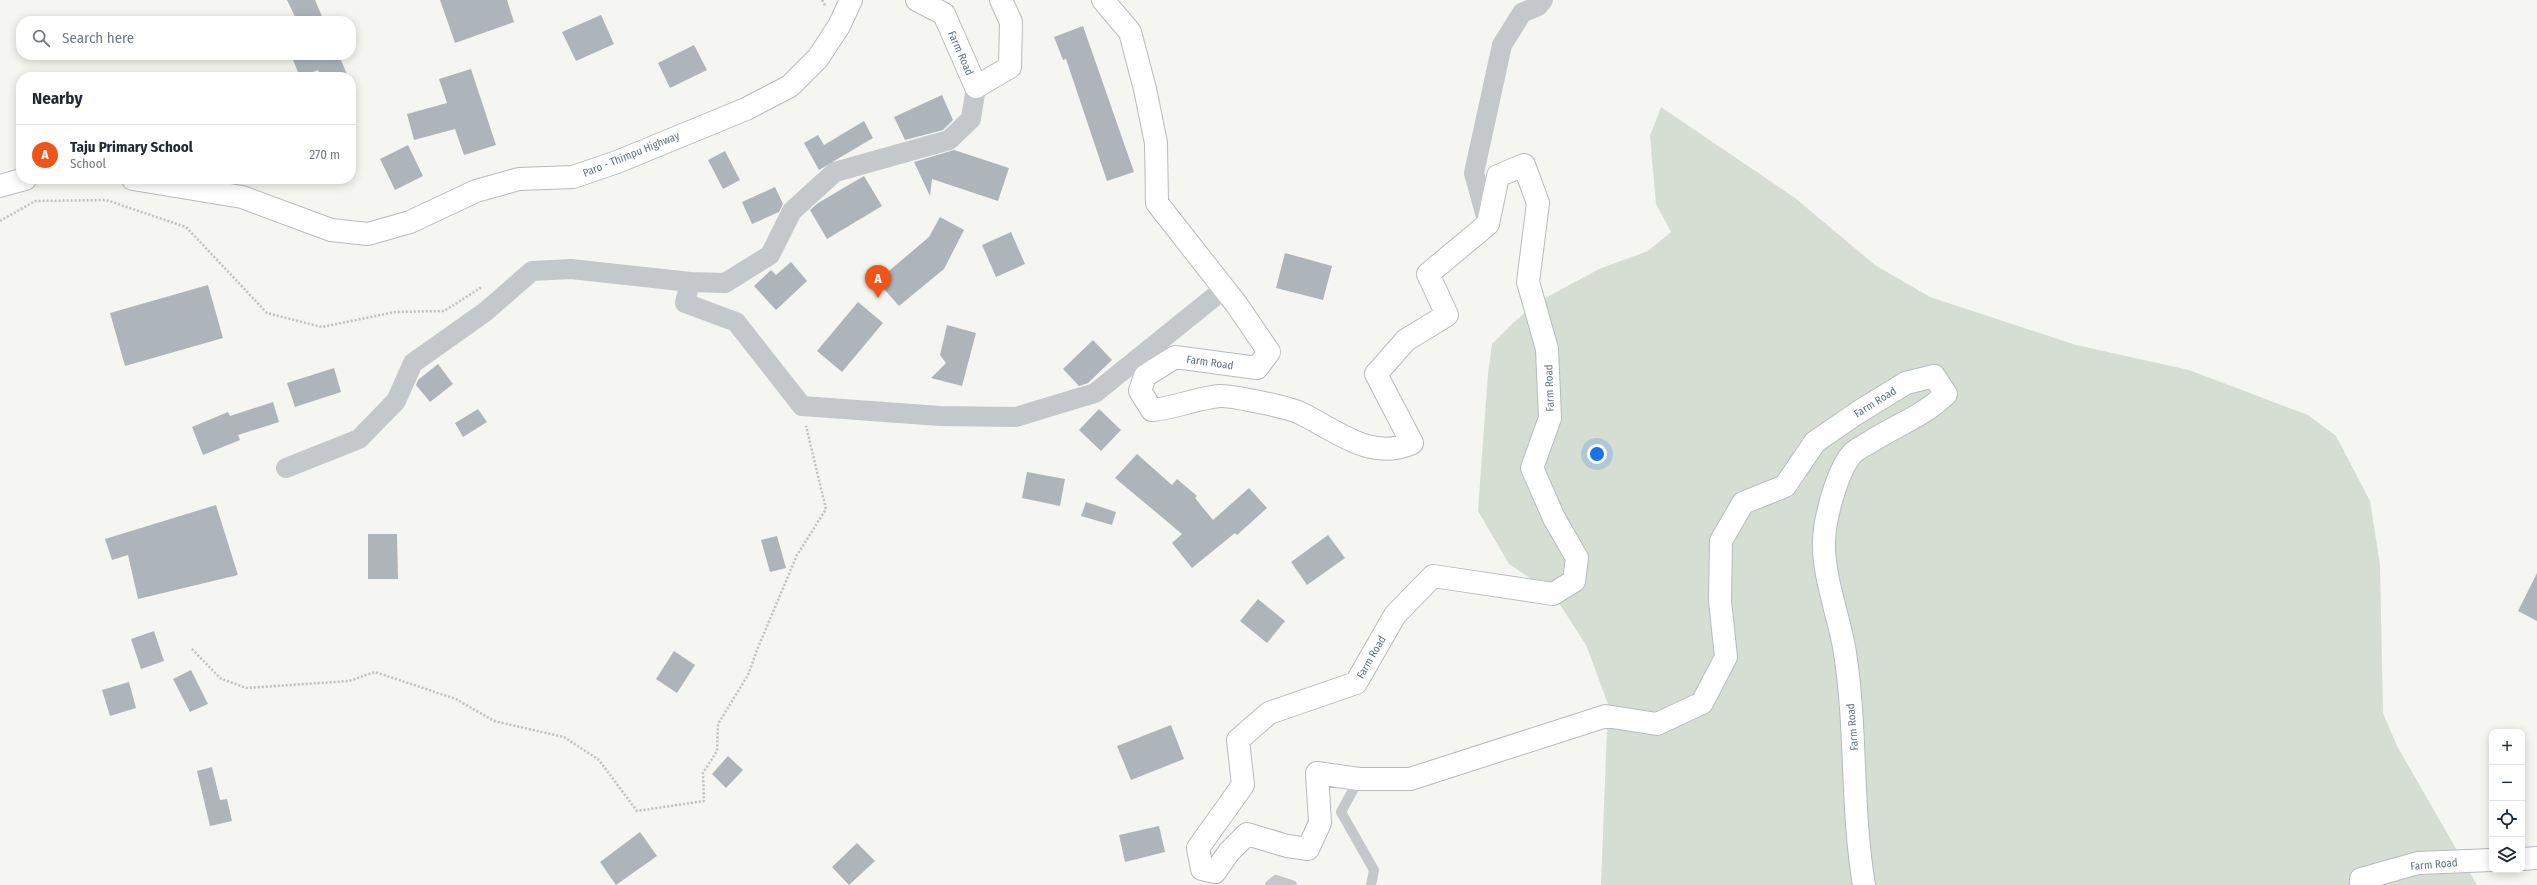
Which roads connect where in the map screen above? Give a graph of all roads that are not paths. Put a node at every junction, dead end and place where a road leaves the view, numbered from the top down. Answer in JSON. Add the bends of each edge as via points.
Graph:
{"nodes":[{"id":1,"x":851,"y":0,"type":"edge"},
{"id":2,"x":917,"y":0,"type":"edge"},
{"id":3,"x":1001,"y":0,"type":"edge"},
{"id":4,"x":1103,"y":0,"type":"edge"},
{"id":5,"x":1543,"y":0,"type":"edge"},
{"id":6,"x":976,"y":87,"type":"junction"},
{"id":7,"x":16,"y":182,"type":"edge"},
{"id":8,"x":163,"y":184,"type":"edge"},
{"id":9,"x":0,"y":186,"type":"edge"},
{"id":10,"x":1488,"y":224,"type":"junction"},
{"id":11,"x":690,"y":282,"type":"junction"},
{"id":12,"x":1224,"y":289,"type":"junction"},
{"id":13,"x":286,"y":468,"type":"dead end"},
{"id":14,"x":1358,"y":779,"type":"junction"},
{"id":15,"x":2537,"y":858,"type":"edge"},
{"id":16,"x":2525,"y":859,"type":"edge"},
{"id":17,"x":2489,"y":860,"type":"edge"},
{"id":18,"x":1270,"y":885,"type":"edge"},
{"id":19,"x":1292,"y":885,"type":"edge"},
{"id":20,"x":1371,"y":885,"type":"edge"},
{"id":21,"x":1864,"y":885,"type":"edge"},
{"id":22,"x":2361,"y":885,"type":"edge"}],
"edges":[{"from":1,"to":8,"type":"street","name":"Paro - Thimpu Highway","via":[[839,26],[818,58],[790,86],[746,110],[573,177],[519,179],[476,191],[410,222],[368,234],[331,230],[242,197]]},
{"from":2,"to":6,"type":"street","name":"Farm Road","via":[[944,14]]},
{"from":3,"to":6,"type":"street","name":"Farm Road","via":[[1011,22],[1010,67]]},
{"from":4,"to":12,"type":"street","name":"Farm Road","via":[[1130,32],[1156,143],[1157,203]]},
{"from":5,"to":10,"type":"street","via":[[1538,6],[1522,13],[1502,45],[1474,173]]},
{"from":6,"to":11,"type":"street","via":[[970,119],[949,140],[835,172],[792,211],[770,255],[725,283]]},
{"from":7,"to":9,"type":"street"},
{"from":10,"to":12,"type":"street","name":"Farm Road","via":[[1428,274],[1447,315],[1406,340],[1376,374],[1412,443],[1398,450],[1355,444],[1299,412],[1221,396],[1152,410],[1140,391],[1145,376],[1175,357],[1257,368],[1269,352]]},
{"from":10,"to":14,"type":"street","name":"Farm Road","via":[[1498,176],[1524,165],[1538,203],[1528,282],[1547,349],[1550,418],[1532,468],[1554,518],[1577,558],[1574,581],[1553,594],[1433,576],[1395,615],[1356,683],[1269,713],[1238,740],[1243,784],[1198,848],[1202,869],[1215,872],[1229,852],[1248,834],[1287,846],[1308,849],[1320,823],[1317,773]]},
{"from":11,"to":12,"type":"street","via":[[685,303],[736,322],[802,406],[940,416],[1016,416],[1095,393]]},
{"from":11,"to":13,"type":"street","via":[[571,269],[532,271],[485,312],[413,363],[396,401],[359,439]]},
{"from":14,"to":20,"type":"lane","via":[[1341,812],[1374,870]]},
{"from":14,"to":21,"type":"street","name":"Farm Road","via":[[1410,779],[1606,716],[1657,724],[1702,703],[1726,657],[1720,601],[1721,541],[1743,503],[1785,486],[1815,442],[1857,413],[1906,383],[1934,376],[1946,394],[1935,405],[1852,454],[1833,492],[1824,543],[1834,609],[1845,652],[1854,741],[1857,844]]},
{"from":15,"to":16,"type":"street"},
{"from":17,"to":22,"type":"street","name":"Farm Road","via":[[2418,863],[2361,879]]},
{"from":18,"to":19,"type":"lane","via":[[1276,880]]}]}
